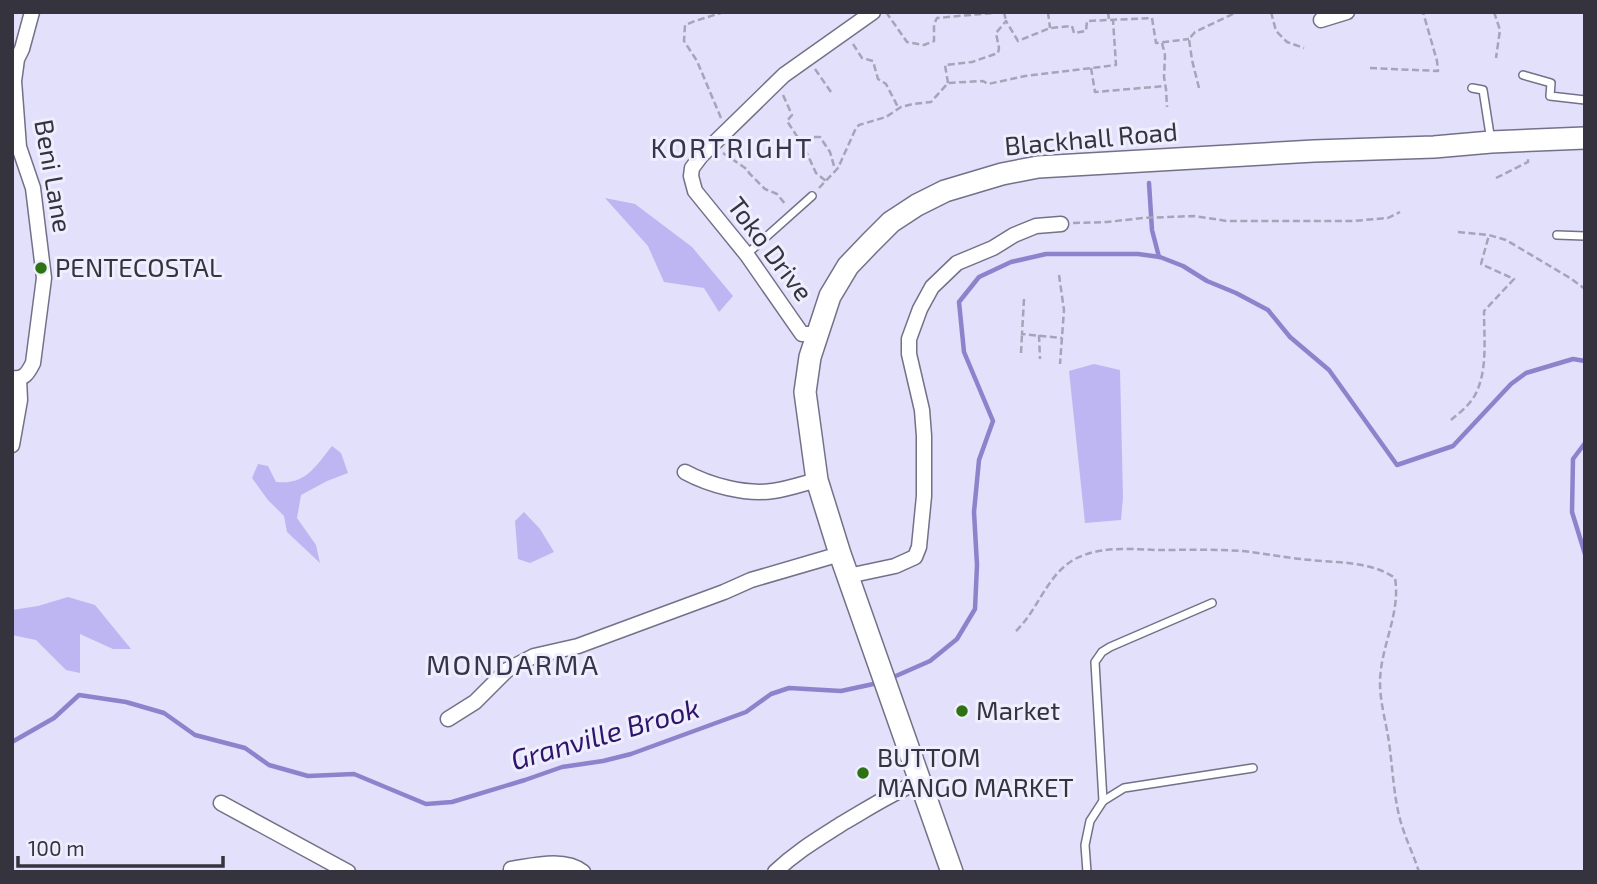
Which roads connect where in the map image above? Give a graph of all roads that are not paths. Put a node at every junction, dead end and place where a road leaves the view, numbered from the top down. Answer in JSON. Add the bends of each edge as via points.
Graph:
{"nodes":[{"id":1,"x":32,"y":12,"type":"edge"},
{"id":2,"x":873,"y":12,"type":"edge"},
{"id":3,"x":1347,"y":12,"type":"edge"},
{"id":4,"x":1321,"y":20,"type":"dead end"},
{"id":5,"x":1524,"y":75,"type":"dead end"},
{"id":6,"x":1472,"y":88,"type":"dead end"},
{"id":7,"x":1585,"y":100,"type":"edge"},
{"id":8,"x":1585,"y":138,"type":"edge"},
{"id":9,"x":1492,"y":142,"type":"junction"},
{"id":10,"x":813,"y":196,"type":"road end"},
{"id":11,"x":1061,"y":224,"type":"road end"},
{"id":12,"x":1558,"y":235,"type":"dead end"},
{"id":13,"x":1585,"y":236,"type":"edge"},
{"id":14,"x":747,"y":255,"type":"junction"},
{"id":15,"x":818,"y":334,"type":"junction"},
{"id":16,"x":16,"y":379,"type":"edge"},
{"id":17,"x":12,"y":445,"type":"edge"},
{"id":18,"x":685,"y":472,"type":"dead end"},
{"id":19,"x":817,"y":480,"type":"junction"},
{"id":20,"x":840,"y":554,"type":"junction"},
{"id":21,"x":848,"y":576,"type":"junction"},
{"id":22,"x":1212,"y":604,"type":"dead end"},
{"id":23,"x":448,"y":719,"type":"dead end"},
{"id":24,"x":1253,"y":768,"type":"dead end"},
{"id":25,"x":921,"y":781,"type":"junction"},
{"id":26,"x":1102,"y":801,"type":"junction"},
{"id":27,"x":221,"y":803,"type":"dead end"},
{"id":28,"x":511,"y":869,"type":"dead end"},
{"id":29,"x":348,"y":872,"type":"edge"},
{"id":30,"x":583,"y":872,"type":"edge"},
{"id":31,"x":775,"y":872,"type":"edge"},
{"id":32,"x":952,"y":872,"type":"edge"},
{"id":33,"x":1087,"y":872,"type":"edge"}],
"edges":[{"from":1,"to":16,"type":"street","name":"Beni Lane","via":[[14,81],[19,147],[33,188],[44,278],[33,363],[27,374]]},
{"from":2,"to":14,"type":"street","name":"Toko Drive","via":[[784,75],[692,168],[695,191]]},
{"from":3,"to":4,"type":"street"},
{"from":5,"to":7,"type":"lane","via":[[1551,83],[1550,96]]},
{"from":6,"to":9,"type":"lane","via":[[1483,90]]},
{"from":8,"to":9,"type":"main road","name":"Blackhall Road"},
{"from":9,"to":15,"type":"main road","name":"Blackhall Road","via":[[1091,163],[993,176],[945,191],[891,222],[848,266],[830,296]]},
{"from":10,"to":14,"type":"lane"},
{"from":11,"to":21,"type":"street","via":[[1036,226],[1014,235],[957,263],[932,287],[909,339],[924,436],[919,547],[915,557],[905,562]]},
{"from":12,"to":13,"type":"lane"},
{"from":14,"to":15,"type":"street","name":"Toko Drive","via":[[802,334]]},
{"from":15,"to":19,"type":"main road","name":"Blackhall Road","via":[[805,392]]},
{"from":16,"to":17,"type":"street","via":[[20,400]]},
{"from":18,"to":19,"type":"street","via":[[718,486],[769,491]]},
{"from":19,"to":20,"type":"main road","name":"Blackhall Road"},
{"from":20,"to":21,"type":"main road","name":"Blackhall Road"},
{"from":20,"to":23,"type":"street","via":[[751,580],[578,646],[534,656],[507,670],[475,702]]},
{"from":21,"to":25,"type":"main road","name":"Blackhall Road"},
{"from":22,"to":26,"type":"lane","via":[[1110,647],[1095,662]]},
{"from":24,"to":26,"type":"lane","via":[[1124,788]]},
{"from":25,"to":31,"type":"street","via":[[809,843]]},
{"from":25,"to":32,"type":"main road","name":"Blackhall Road"},
{"from":26,"to":33,"type":"lane","via":[[1090,821],[1085,845]]},
{"from":27,"to":29,"type":"street"},
{"from":28,"to":30,"type":"street","via":[[557,864]]}]}
